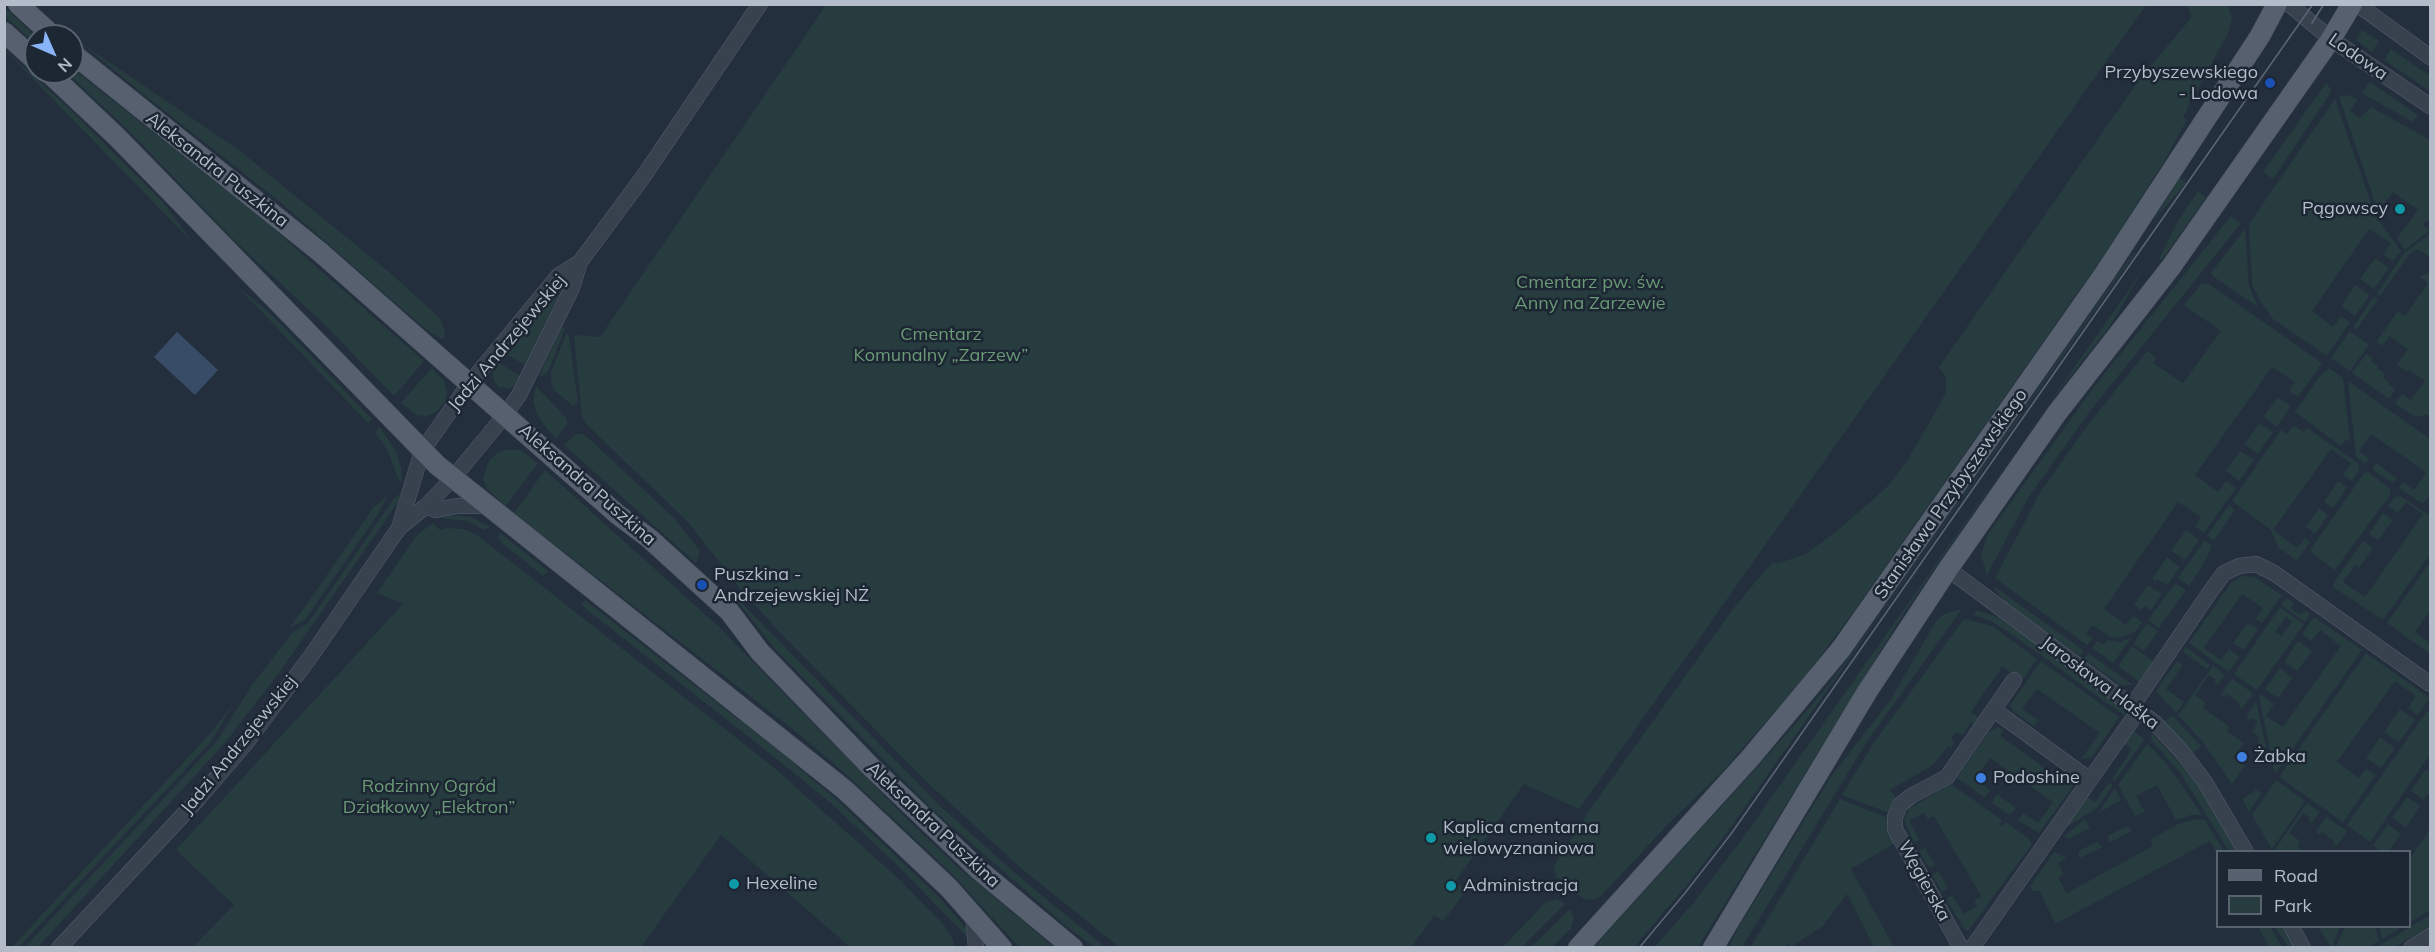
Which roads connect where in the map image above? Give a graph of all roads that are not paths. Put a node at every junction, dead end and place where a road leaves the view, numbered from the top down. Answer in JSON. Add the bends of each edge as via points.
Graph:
{"nodes":[{"id":1,"x":18,"y":4,"type":"edge"},
{"id":2,"x":760,"y":4,"type":"edge"},
{"id":3,"x":2277,"y":4,"type":"edge"},
{"id":4,"x":2289,"y":4,"type":"edge"},
{"id":5,"x":2352,"y":4,"type":"edge"},
{"id":6,"x":2357,"y":4,"type":"edge"},
{"id":7,"x":40,"y":24,"type":"edge"},
{"id":8,"x":4,"y":32,"type":"edge"},
{"id":9,"x":2331,"y":39,"type":"junction"},
{"id":10,"x":24,"y":50,"type":"edge"},
{"id":11,"x":2430,"y":57,"type":"edge"},
{"id":12,"x":84,"y":63,"type":"edge"},
{"id":13,"x":61,"y":84,"type":"edge"},
{"id":14,"x":2430,"y":106,"type":"edge"},
{"id":15,"x":580,"y":262,"type":"junction"},
{"id":16,"x":468,"y":384,"type":"junction"},
{"id":17,"x":505,"y":415,"type":"junction"},
{"id":18,"x":422,"y":451,"type":"junction"},
{"id":19,"x":453,"y":478,"type":"junction"},
{"id":20,"x":426,"y":506,"type":"junction"},
{"id":21,"x":486,"y":506,"type":"junction"},
{"id":22,"x":399,"y":528,"type":"junction"},
{"id":23,"x":1948,"y":569,"type":"junction"},
{"id":24,"x":2014,"y":680,"type":"dead end"},
{"id":25,"x":2430,"y":684,"type":"edge"},
{"id":26,"x":2136,"y":708,"type":"junction"},
{"id":27,"x":1994,"y":710,"type":"junction"},
{"id":28,"x":2090,"y":780,"type":"junction"},
{"id":29,"x":2245,"y":850,"type":"edge"},
{"id":30,"x":973,"y":915,"type":"junction"},
{"id":31,"x":2292,"y":928,"type":"edge"},
{"id":32,"x":2430,"y":936,"type":"edge"},
{"id":33,"x":59,"y":948,"type":"edge"},
{"id":34,"x":976,"y":948,"type":"edge"},
{"id":35,"x":1002,"y":948,"type":"edge"},
{"id":36,"x":1073,"y":948,"type":"edge"},
{"id":37,"x":1578,"y":948,"type":"edge"},
{"id":38,"x":1713,"y":948,"type":"edge"},
{"id":39,"x":1961,"y":948,"type":"edge"},
{"id":40,"x":1972,"y":948,"type":"edge"},
{"id":41,"x":2303,"y":948,"type":"edge"},
{"id":42,"x":2411,"y":948,"type":"edge"}],
"edges":[{"from":1,"to":7,"type":"main road"},
{"from":2,"to":15,"type":"street","name":"Jadzi Andrzejewskiej","via":[[643,177]]},
{"from":3,"to":37,"type":"main road","name":"Stanisława Przybyszewskiego","via":[[2105,273],[1840,649],[1751,757]]},
{"from":4,"to":9,"type":"street","name":"Lodowa"},
{"from":5,"to":9,"type":"main road"},
{"from":6,"to":11,"type":"street"},
{"from":8,"to":10,"type":"main road"},
{"from":9,"to":14,"type":"street","name":"Lodowa"},
{"from":9,"to":23,"type":"main road","via":[[2171,267],[2057,413]]},
{"from":12,"to":16,"type":"main road","name":"Aleksandra Puszkina","via":[[278,218]]},
{"from":13,"to":18,"type":"main road","name":"Aleksandra Puszkina"},
{"from":15,"to":16,"type":"street","name":"Jadzi Andrzejewskiej","via":[[558,276]]},
{"from":15,"to":17,"type":"street","name":"Jadzi Andrzejewskiej","via":[[572,288],[519,395]]},
{"from":16,"to":17,"type":"main road","name":"Aleksandra Puszkina"},
{"from":16,"to":18,"type":"street","name":"Jadzi Andrzejewskiej"},
{"from":17,"to":19,"type":"street","name":"Jadzi Andrzejewskiej"},
{"from":17,"to":36,"type":"main road","name":"Aleksandra Puszkina","via":[[709,592],[760,652],[871,767],[979,870]]},
{"from":18,"to":19,"type":"main road","name":"Aleksandra Puszkina"},
{"from":18,"to":22,"type":"street","name":"Jadzi Andrzejewskiej"},
{"from":19,"to":20,"type":"street","name":"Jadzi Andrzejewskiej"},
{"from":19,"to":21,"type":"main road","name":"Aleksandra Puszkina"},
{"from":20,"to":21,"type":"street","via":[[436,510]]},
{"from":20,"to":22,"type":"street","name":"Jadzi Andrzejewskiej"},
{"from":21,"to":30,"type":"main road","name":"Aleksandra Puszkina","via":[[813,762],[912,852]]},
{"from":22,"to":33,"type":"street","name":"Jadzi Andrzejewskiej","via":[[246,743]]},
{"from":23,"to":26,"type":"street","name":"Jarosława Haška"},
{"from":23,"to":38,"type":"main road","via":[[1867,692]]},
{"from":24,"to":27,"type":"street","name":"Węgierska"},
{"from":25,"to":26,"type":"street","via":[[2256,564],[2224,573]]},
{"from":26,"to":28,"type":"street"},
{"from":26,"to":29,"type":"street","name":"Jarosława Haška","via":[[2155,723],[2205,782]]},
{"from":27,"to":28,"type":"street"},
{"from":27,"to":39,"type":"street","name":"Węgierska","via":[[1947,777],[1911,796],[1900,805],[1895,817],[1895,829]]},
{"from":28,"to":40,"type":"street"},
{"from":30,"to":34,"type":"street"},
{"from":30,"to":35,"type":"main road","name":"Aleksandra Puszkina"},
{"from":31,"to":41,"type":"street"},
{"from":32,"to":42,"type":"street"}]}
